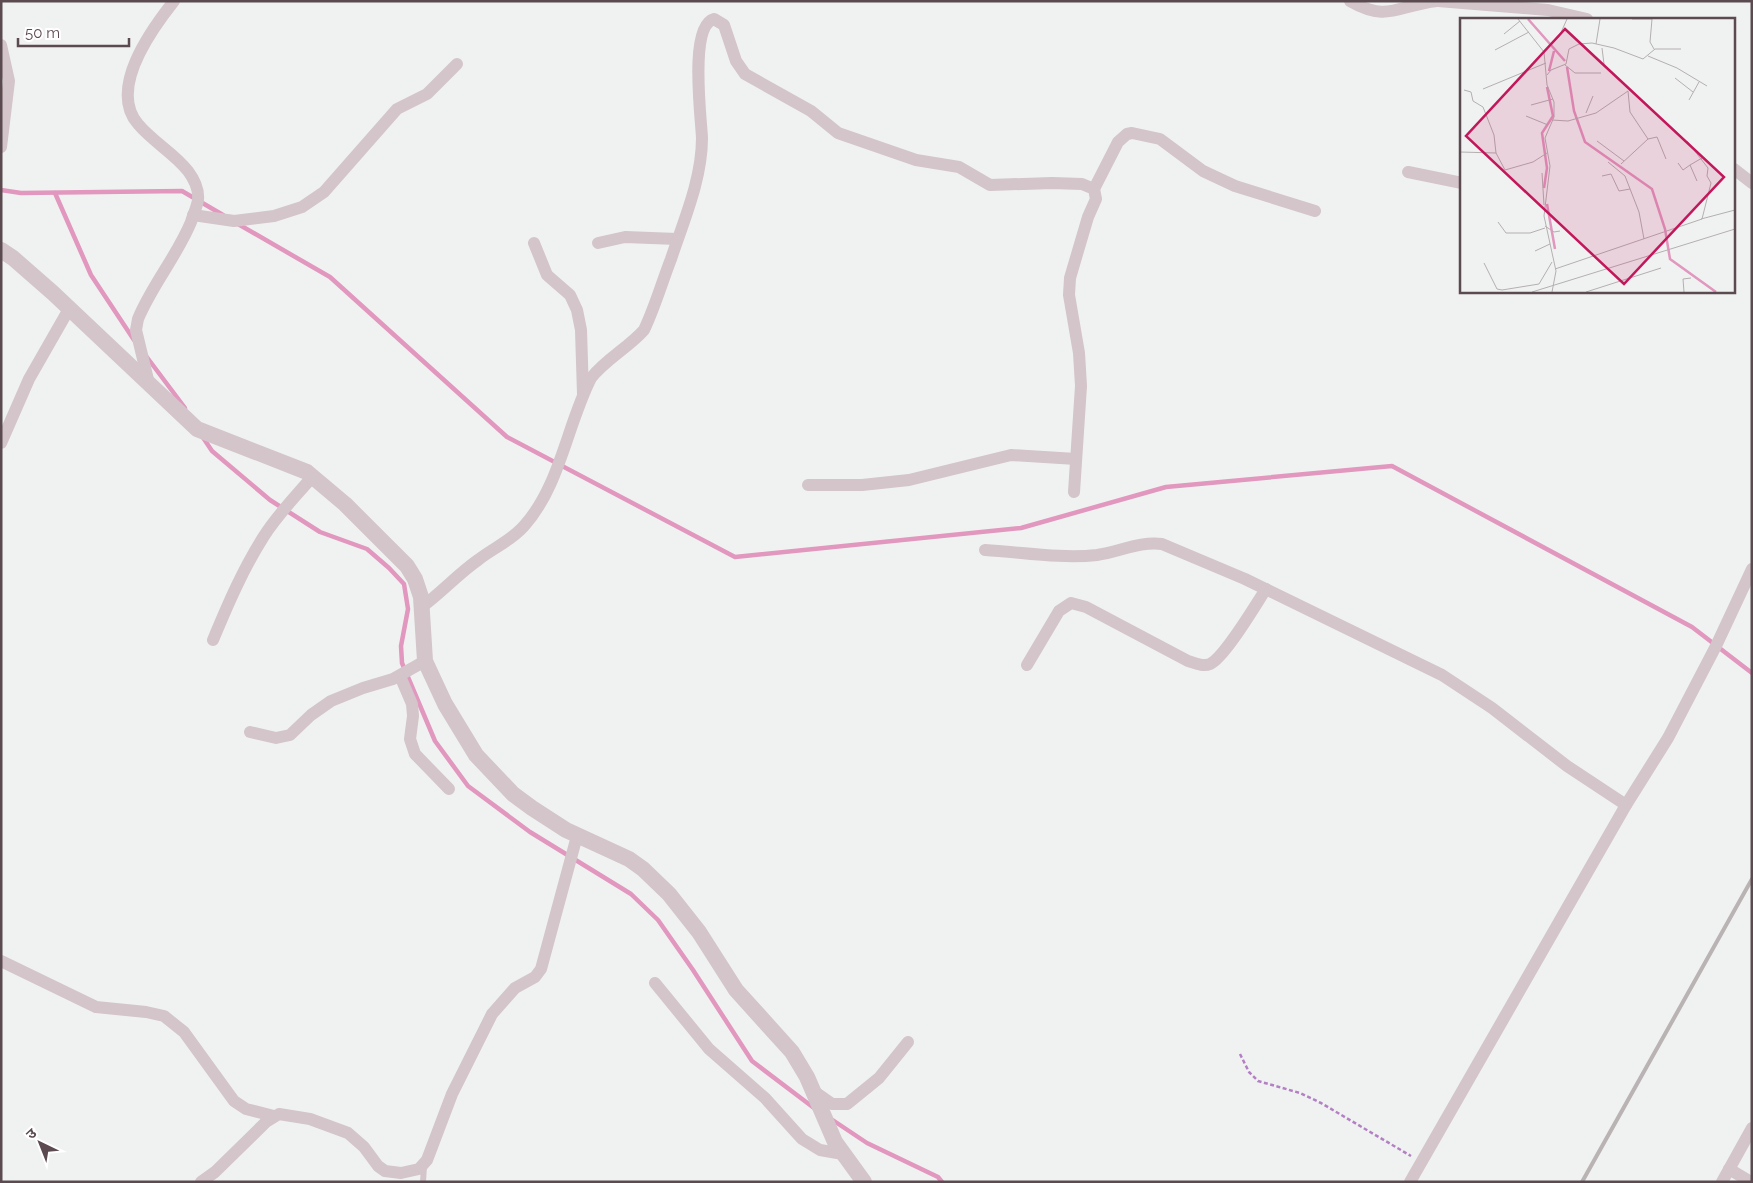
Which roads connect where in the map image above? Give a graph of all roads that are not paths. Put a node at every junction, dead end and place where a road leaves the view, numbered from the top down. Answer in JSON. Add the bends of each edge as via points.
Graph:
{"nodes":[{"id":1,"x":174,"y":1,"type":"edge"},
{"id":2,"x":1350,"y":1,"type":"edge"},
{"id":3,"x":1437,"y":1,"type":"edge"},
{"id":4,"x":1520,"y":14,"type":"edge"},
{"id":5,"x":1583,"y":18,"type":"edge"},
{"id":6,"x":1,"y":45,"type":"edge"},
{"id":7,"x":457,"y":64,"type":"dead end"},
{"id":8,"x":1,"y":147,"type":"edge"},
{"id":9,"x":1736,"y":171,"type":"edge"},
{"id":10,"x":1408,"y":172,"type":"dead end"},
{"id":11,"x":1460,"y":183,"type":"edge"},
{"id":12,"x":1752,"y":183,"type":"edge"},
{"id":13,"x":1094,"y":189,"type":"junction"},
{"id":14,"x":1315,"y":211,"type":"dead end"},
{"id":15,"x":193,"y":215,"type":"junction"},
{"id":16,"x":678,"y":239,"type":"junction"},
{"id":17,"x":534,"y":243,"type":"dead end"},
{"id":18,"x":598,"y":243,"type":"dead end"},
{"id":19,"x":1,"y":250,"type":"edge"},
{"id":20,"x":69,"y":309,"type":"junction"},
{"id":21,"x":149,"y":384,"type":"junction"},
{"id":22,"x":583,"y":394,"type":"junction"},
{"id":23,"x":1,"y":443,"type":"edge"},
{"id":24,"x":1076,"y":459,"type":"junction"},
{"id":25,"x":313,"y":476,"type":"junction"},
{"id":26,"x":808,"y":486,"type":"dead end"},
{"id":27,"x":1074,"y":492,"type":"dead end"},
{"id":28,"x":984,"y":550,"type":"dead end"},
{"id":29,"x":1752,"y":569,"type":"edge"},
{"id":30,"x":1266,"y":589,"type":"junction"},
{"id":31,"x":422,"y":606,"type":"junction"},
{"id":32,"x":213,"y":640,"type":"dead end"},
{"id":33,"x":425,"y":661,"type":"junction"},
{"id":34,"x":1028,"y":665,"type":"dead end"},
{"id":35,"x":400,"y":676,"type":"junction"},
{"id":36,"x":250,"y":732,"type":"dead end"},
{"id":37,"x":449,"y":788,"type":"dead end"},
{"id":38,"x":1626,"y":805,"type":"junction"},
{"id":39,"x":577,"y":836,"type":"junction"},
{"id":40,"x":1,"y":961,"type":"edge"},
{"id":41,"x":655,"y":983,"type":"dead end"},
{"id":42,"x":908,"y":1042,"type":"dead end"},
{"id":43,"x":812,"y":1090,"type":"junction"},
{"id":44,"x":274,"y":1116,"type":"junction"},
{"id":45,"x":1752,"y":1128,"type":"edge"},
{"id":46,"x":842,"y":1154,"type":"junction"},
{"id":47,"x":424,"y":1165,"type":"junction"},
{"id":48,"x":1729,"y":1169,"type":"junction"},
{"id":49,"x":201,"y":1182,"type":"edge"},
{"id":50,"x":423,"y":1182,"type":"edge"},
{"id":51,"x":864,"y":1182,"type":"edge"},
{"id":52,"x":1410,"y":1182,"type":"edge"},
{"id":53,"x":1722,"y":1182,"type":"edge"},
{"id":54,"x":1751,"y":1182,"type":"edge"}],
"edges":[{"from":1,"to":15,"type":"street","via":[[135,63],[128,99],[139,125],[181,161],[191,176],[198,200]]},
{"from":2,"to":3,"type":"street","via":[[1370,12],[1381,13]]},
{"from":3,"to":4,"type":"street"},
{"from":4,"to":5,"type":"street","via":[[1548,10]]},
{"from":6,"to":8,"type":"street","via":[[9,81]]},
{"from":7,"to":15,"type":"street","via":[[427,94],[397,109],[324,192],[302,207],[274,216],[234,221]]},
{"from":9,"to":12,"type":"street"},
{"from":10,"to":11,"type":"street"},
{"from":13,"to":14,"type":"street","via":[[1118,142],[1132,133],[1160,139],[1203,171],[1256,195]]},
{"from":13,"to":16,"type":"street","via":[[1082,184],[990,185],[959,167],[916,160],[838,133],[810,110],[746,74],[736,61],[724,25],[714,19],[707,23],[701,39],[700,160]]},
{"from":13,"to":24,"type":"street","via":[[1096,199],[1070,278],[1069,294],[1081,386]]},
{"from":15,"to":21,"type":"street","via":[[181,246],[138,319],[136,330]]},
{"from":16,"to":18,"type":"street","via":[[625,237]]},
{"from":16,"to":22,"type":"street","via":[[644,330],[598,369]]},
{"from":17,"to":22,"type":"street","via":[[547,275],[570,295],[577,310],[581,330]]},
{"from":19,"to":20,"type":"street","via":[[29,270]]},
{"from":20,"to":21,"type":"street"},
{"from":20,"to":23,"type":"street","via":[[29,379]]},
{"from":21,"to":25,"type":"street","via":[[197,429]]},
{"from":22,"to":31,"type":"street","via":[[544,496],[524,526],[476,560]]},
{"from":24,"to":26,"type":"street","via":[[1006,455],[939,475],[909,480]]},
{"from":24,"to":27,"type":"street"},
{"from":25,"to":31,"type":"street","via":[[407,566],[416,579]]},
{"from":25,"to":32,"type":"street","via":[[284,509],[256,549]]},
{"from":28,"to":30,"type":"street","via":[[1075,556],[1149,543],[1162,544]]},
{"from":29,"to":38,"type":"street","via":[[1668,738]]},
{"from":30,"to":34,"type":"street","via":[[1228,645],[1210,664],[1188,661],[1086,607],[1071,603],[1059,611]]},
{"from":30,"to":38,"type":"street","via":[[1456,682],[1567,766]]},
{"from":31,"to":33,"type":"street"},
{"from":33,"to":35,"type":"street"},
{"from":33,"to":39,"type":"street","via":[[464,739],[491,773],[532,808]]},
{"from":35,"to":36,"type":"street","via":[[331,701],[282,738]]},
{"from":35,"to":37,"type":"street","via":[[412,704],[411,747],[414,754]]},
{"from":38,"to":52,"type":"street"},
{"from":39,"to":43,"type":"street","via":[[629,859],[669,894],[699,932],[736,990],[792,1052]]},
{"from":39,"to":47,"type":"street","via":[[541,969],[535,977],[515,988],[492,1014],[452,1094]]},
{"from":40,"to":44,"type":"street","via":[[96,1007],[164,1016],[184,1032],[234,1101],[246,1109]]},
{"from":41,"to":46,"type":"street","via":[[709,1048],[765,1098],[802,1139],[820,1150]]},
{"from":42,"to":43,"type":"street","via":[[878,1078],[846,1104],[832,1104]]},
{"from":43,"to":46,"type":"street"},
{"from":44,"to":47,"type":"street","via":[[302,1117],[348,1133],[385,1171],[408,1172]]},
{"from":44,"to":49,"type":"street"},
{"from":45,"to":48,"type":"street"},
{"from":46,"to":51,"type":"street"},
{"from":47,"to":50,"type":"lane"},
{"from":48,"to":53,"type":"street"},
{"from":48,"to":54,"type":"street"}]}
